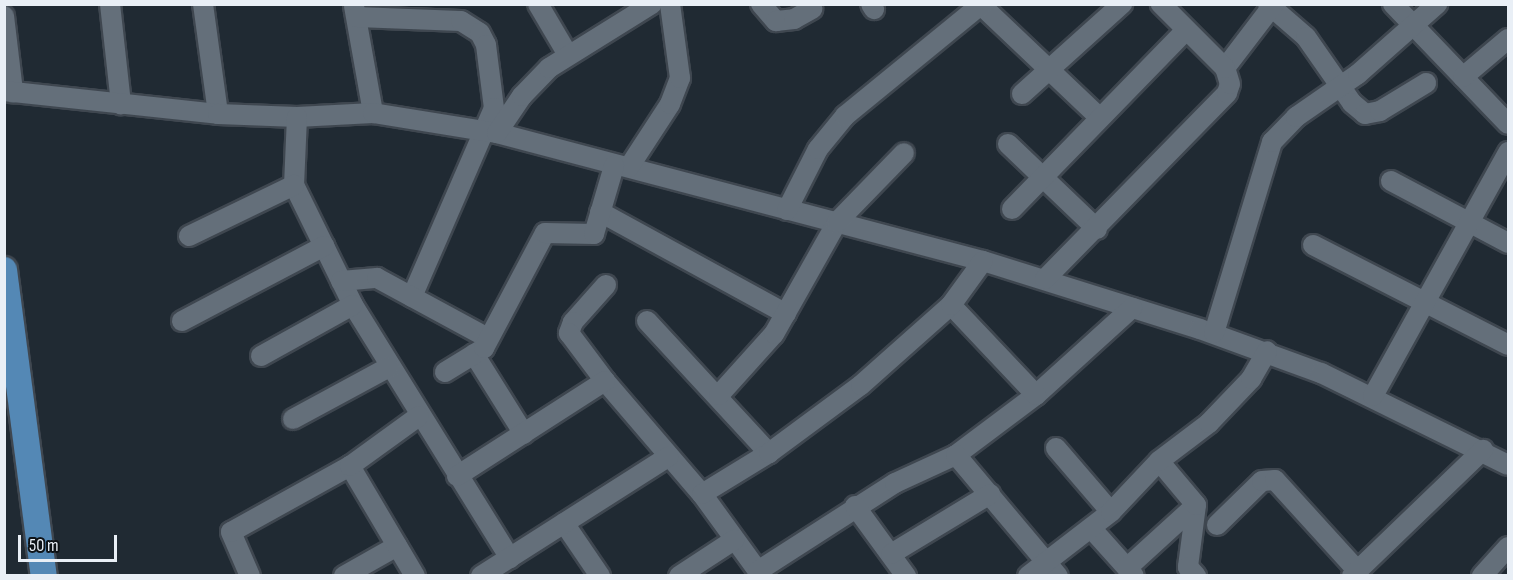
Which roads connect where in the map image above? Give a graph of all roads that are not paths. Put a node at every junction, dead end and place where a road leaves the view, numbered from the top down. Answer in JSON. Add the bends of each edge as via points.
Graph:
{"nodes":[{"id":1,"x":110,"y":4,"type":"edge"},
{"id":2,"x":203,"y":4,"type":"edge"},
{"id":3,"x":538,"y":4,"type":"edge"},
{"id":4,"x":652,"y":4,"type":"edge"},
{"id":5,"x":670,"y":4,"type":"edge"},
{"id":6,"x":761,"y":4,"type":"edge"},
{"id":7,"x":1122,"y":4,"type":"edge"},
{"id":8,"x":1393,"y":4,"type":"edge"},
{"id":9,"x":1437,"y":4,"type":"edge"},
{"id":10,"x":981,"y":5,"type":"edge"},
{"id":11,"x":1271,"y":5,"type":"edge"},
{"id":12,"x":812,"y":9,"type":"dead end"},
{"id":13,"x":355,"y":10,"type":"edge"},
{"id":14,"x":1175,"y":14,"type":"edge"},
{"id":15,"x":4,"y":16,"type":"edge"},
{"id":16,"x":1416,"y":27,"type":"junction"},
{"id":17,"x":1509,"y":39,"type":"edge"},
{"id":18,"x":568,"y":55,"type":"junction"},
{"id":19,"x":1050,"y":68,"type":"junction"},
{"id":20,"x":1225,"y":68,"type":"junction"},
{"id":21,"x":1463,"y":77,"type":"junction"},
{"id":22,"x":1426,"y":83,"type":"dead end"},
{"id":23,"x":1341,"y":85,"type":"junction"},
{"id":24,"x":9,"y":92,"type":"edge"},
{"id":25,"x":1022,"y":94,"type":"dead end"},
{"id":26,"x":121,"y":104,"type":"junction"},
{"id":27,"x":372,"y":113,"type":"junction"},
{"id":28,"x":218,"y":114,"type":"junction"},
{"id":29,"x":297,"y":117,"type":"junction"},
{"id":30,"x":1099,"y":117,"type":"junction"},
{"id":31,"x":1509,"y":124,"type":"edge"},
{"id":32,"x":490,"y":132,"type":"junction"},
{"id":33,"x":1008,"y":144,"type":"dead end"},
{"id":34,"x":1509,"y":152,"type":"edge"},
{"id":35,"x":904,"y":153,"type":"dead end"},
{"id":36,"x":621,"y":167,"type":"junction"},
{"id":37,"x":1043,"y":175,"type":"junction"},
{"id":38,"x":1391,"y":181,"type":"dead end"},
{"id":39,"x":294,"y":185,"type":"junction"},
{"id":40,"x":1012,"y":209,"type":"dead end"},
{"id":41,"x":787,"y":210,"type":"junction"},
{"id":42,"x":600,"y":212,"type":"junction"},
{"id":43,"x":837,"y":222,"type":"junction"},
{"id":44,"x":1469,"y":222,"type":"junction"},
{"id":45,"x":1097,"y":229,"type":"junction"},
{"id":46,"x":189,"y":236,"type":"dead end"},
{"id":47,"x":1509,"y":243,"type":"edge"},
{"id":48,"x":1313,"y":245,"type":"dead end"},
{"id":49,"x":324,"y":246,"type":"junction"},
{"id":50,"x":983,"y":261,"type":"junction"},
{"id":51,"x":4,"y":270,"type":"edge"},
{"id":52,"x":1045,"y":279,"type":"junction"},
{"id":53,"x":341,"y":281,"type":"junction"},
{"id":54,"x":606,"y":285,"type":"dead end"},
{"id":55,"x":412,"y":297,"type":"junction"},
{"id":56,"x":1426,"y":302,"type":"junction"},
{"id":57,"x":353,"y":305,"type":"junction"},
{"id":58,"x":951,"y":305,"type":"junction"},
{"id":59,"x":1132,"y":308,"type":"junction"},
{"id":60,"x":786,"y":314,"type":"junction"},
{"id":61,"x":182,"y":321,"type":"dead end"},
{"id":62,"x":647,"y":321,"type":"dead end"},
{"id":63,"x":1214,"y":333,"type":"junction"},
{"id":64,"x":488,"y":338,"type":"junction"},
{"id":65,"x":1509,"y":345,"type":"edge"},
{"id":66,"x":1268,"y":351,"type":"junction"},
{"id":67,"x":474,"y":354,"type":"junction"},
{"id":68,"x":261,"y":357,"type":"dead end"},
{"id":69,"x":389,"y":367,"type":"junction"},
{"id":70,"x":445,"y":372,"type":"dead end"},
{"id":71,"x":605,"y":381,"type":"junction"},
{"id":72,"x":719,"y":395,"type":"junction"},
{"id":73,"x":1036,"y":395,"type":"junction"},
{"id":74,"x":1373,"y":396,"type":"junction"},
{"id":75,"x":4,"y":401,"type":"edge"},
{"id":76,"x":419,"y":416,"type":"junction"},
{"id":77,"x":293,"y":419,"type":"dead end"},
{"id":78,"x":524,"y":434,"type":"junction"},
{"id":79,"x":1056,"y":448,"type":"dead end"},
{"id":80,"x":1483,"y":450,"type":"junction"},
{"id":81,"x":769,"y":453,"type":"junction"},
{"id":82,"x":956,"y":455,"type":"junction"},
{"id":83,"x":668,"y":457,"type":"junction"},
{"id":84,"x":1159,"y":461,"type":"junction"},
{"id":85,"x":1509,"y":465,"type":"edge"},
{"id":86,"x":350,"y":466,"type":"junction"},
{"id":87,"x":457,"y":476,"type":"junction"},
{"id":88,"x":702,"y":494,"type":"junction"},
{"id":89,"x":990,"y":494,"type":"junction"},
{"id":90,"x":1196,"y":504,"type":"junction"},
{"id":91,"x":855,"y":506,"type":"junction"},
{"id":92,"x":1111,"y":512,"type":"junction"},
{"id":93,"x":564,"y":523,"type":"junction"},
{"id":94,"x":1217,"y":525,"type":"dead end"},
{"id":95,"x":1091,"y":528,"type":"junction"},
{"id":96,"x":734,"y":540,"type":"junction"},
{"id":97,"x":397,"y":546,"type":"junction"},
{"id":98,"x":1509,"y":547,"type":"edge"},
{"id":99,"x":510,"y":558,"type":"junction"},
{"id":100,"x":896,"y":568,"type":"edge"},
{"id":101,"x":1053,"y":568,"type":"edge"},
{"id":102,"x":692,"y":572,"type":"edge"},
{"id":103,"x":1131,"y":572,"type":"edge"},
{"id":104,"x":1354,"y":573,"type":"edge"},
{"id":105,"x":27,"y":576,"type":"edge"},
{"id":106,"x":44,"y":576,"type":"edge"},
{"id":107,"x":250,"y":576,"type":"edge"},
{"id":108,"x":344,"y":576,"type":"edge"},
{"id":109,"x":415,"y":576,"type":"edge"},
{"id":110,"x":481,"y":576,"type":"edge"},
{"id":111,"x":600,"y":576,"type":"edge"},
{"id":112,"x":1028,"y":576,"type":"edge"},
{"id":113,"x":1196,"y":576,"type":"edge"},
{"id":114,"x":1482,"y":576,"type":"edge"}],
"edges":[{"from":1,"to":26,"type":"street"},
{"from":2,"to":28,"type":"street"},
{"from":3,"to":18,"type":"street"},
{"from":4,"to":18,"type":"street"},
{"from":5,"to":36,"type":"street","via":[[680,78],[670,104]]},
{"from":6,"to":12,"type":"street","via":[[776,21],[786,22]]},
{"from":7,"to":19,"type":"street"},
{"from":8,"to":16,"type":"street"},
{"from":9,"to":16,"type":"street"},
{"from":10,"to":19,"type":"street"},
{"from":10,"to":41,"type":"street","via":[[845,116],[818,149]]},
{"from":11,"to":20,"type":"street"},
{"from":11,"to":23,"type":"street","via":[[1306,37]]},
{"from":13,"to":27,"type":"street"},
{"from":13,"to":32,"type":"street","via":[[472,25],[486,45],[495,99]]},
{"from":14,"to":20,"type":"street"},
{"from":14,"to":30,"type":"street"},
{"from":15,"to":24,"type":"street"},
{"from":16,"to":21,"type":"street"},
{"from":16,"to":23,"type":"street"},
{"from":17,"to":21,"type":"street"},
{"from":18,"to":32,"type":"street","via":[[536,81]]},
{"from":19,"to":25,"type":"street"},
{"from":19,"to":30,"type":"street"},
{"from":20,"to":45,"type":"street","via":[[1230,84],[1223,100]]},
{"from":21,"to":31,"type":"street"},
{"from":22,"to":23,"type":"street","via":[[1373,115],[1358,111]]},
{"from":23,"to":63,"type":"street","via":[[1296,117],[1272,142]]},
{"from":24,"to":26,"type":"street"},
{"from":26,"to":28,"type":"street"},
{"from":27,"to":29,"type":"street"},
{"from":27,"to":32,"type":"street"},
{"from":28,"to":29,"type":"street"},
{"from":29,"to":39,"type":"street"},
{"from":30,"to":37,"type":"street"},
{"from":32,"to":36,"type":"street"},
{"from":32,"to":55,"type":"street"},
{"from":33,"to":37,"type":"street"},
{"from":34,"to":44,"type":"street"},
{"from":35,"to":43,"type":"street"},
{"from":36,"to":41,"type":"street"},
{"from":36,"to":42,"type":"street"},
{"from":37,"to":40,"type":"street"},
{"from":37,"to":45,"type":"street"},
{"from":38,"to":44,"type":"street"},
{"from":39,"to":46,"type":"street"},
{"from":39,"to":49,"type":"street"},
{"from":41,"to":43,"type":"street"},
{"from":42,"to":60,"type":"street"},
{"from":42,"to":64,"type":"street","via":[[594,234],[545,233]]},
{"from":43,"to":50,"type":"street"},
{"from":43,"to":60,"type":"street"},
{"from":44,"to":47,"type":"street"},
{"from":44,"to":56,"type":"street"},
{"from":45,"to":52,"type":"street"},
{"from":48,"to":56,"type":"street"},
{"from":49,"to":53,"type":"street"},
{"from":49,"to":61,"type":"street"},
{"from":50,"to":52,"type":"street"},
{"from":50,"to":58,"type":"street"},
{"from":51,"to":106,"type":"main road"},
{"from":52,"to":59,"type":"street"},
{"from":53,"to":55,"type":"street","via":[[377,278]]},
{"from":53,"to":57,"type":"street"},
{"from":54,"to":71,"type":"street","via":[[573,322],[569,333]]},
{"from":55,"to":64,"type":"street"},
{"from":56,"to":65,"type":"street"},
{"from":56,"to":74,"type":"street"},
{"from":57,"to":68,"type":"street"},
{"from":57,"to":69,"type":"street"},
{"from":58,"to":73,"type":"street"},
{"from":58,"to":81,"type":"street","via":[[861,385]]},
{"from":59,"to":63,"type":"street"},
{"from":59,"to":73,"type":"street"},
{"from":60,"to":72,"type":"street"},
{"from":62,"to":72,"type":"street"},
{"from":63,"to":66,"type":"street"},
{"from":64,"to":67,"type":"street","via":[[484,348]]},
{"from":66,"to":74,"type":"street"},
{"from":66,"to":84,"type":"street","via":[[1234,398]]},
{"from":67,"to":70,"type":"street"},
{"from":67,"to":78,"type":"street"},
{"from":69,"to":76,"type":"street"},
{"from":69,"to":77,"type":"street"},
{"from":71,"to":78,"type":"street"},
{"from":71,"to":83,"type":"street"},
{"from":72,"to":81,"type":"street"},
{"from":73,"to":82,"type":"street"},
{"from":74,"to":80,"type":"street"},
{"from":75,"to":105,"type":"main road"},
{"from":76,"to":86,"type":"street"},
{"from":76,"to":87,"type":"street"},
{"from":78,"to":87,"type":"street"},
{"from":79,"to":92,"type":"street"},
{"from":80,"to":85,"type":"street"},
{"from":80,"to":104,"type":"street"},
{"from":81,"to":88,"type":"street"},
{"from":82,"to":89,"type":"street"},
{"from":82,"to":91,"type":"street"},
{"from":83,"to":88,"type":"street"},
{"from":83,"to":93,"type":"street"},
{"from":84,"to":90,"type":"street"},
{"from":84,"to":92,"type":"street"},
{"from":86,"to":97,"type":"street"},
{"from":86,"to":107,"type":"street","via":[[231,532]]},
{"from":87,"to":99,"type":"street"},
{"from":88,"to":96,"type":"street"},
{"from":89,"to":100,"type":"street"},
{"from":89,"to":101,"type":"street"},
{"from":90,"to":103,"type":"street"},
{"from":90,"to":113,"type":"street","via":[[1188,567]]},
{"from":91,"to":96,"type":"street","via":[[758,571]]},
{"from":91,"to":100,"type":"street"},
{"from":92,"to":95,"type":"street"},
{"from":93,"to":99,"type":"street"},
{"from":93,"to":111,"type":"street"},
{"from":94,"to":104,"type":"street","via":[[1262,481],[1275,480]]},
{"from":95,"to":101,"type":"street"},
{"from":95,"to":103,"type":"street"},
{"from":96,"to":102,"type":"street"},
{"from":97,"to":108,"type":"street"},
{"from":97,"to":109,"type":"street"},
{"from":98,"to":114,"type":"street"},
{"from":99,"to":110,"type":"street"},
{"from":101,"to":112,"type":"street"}]}
